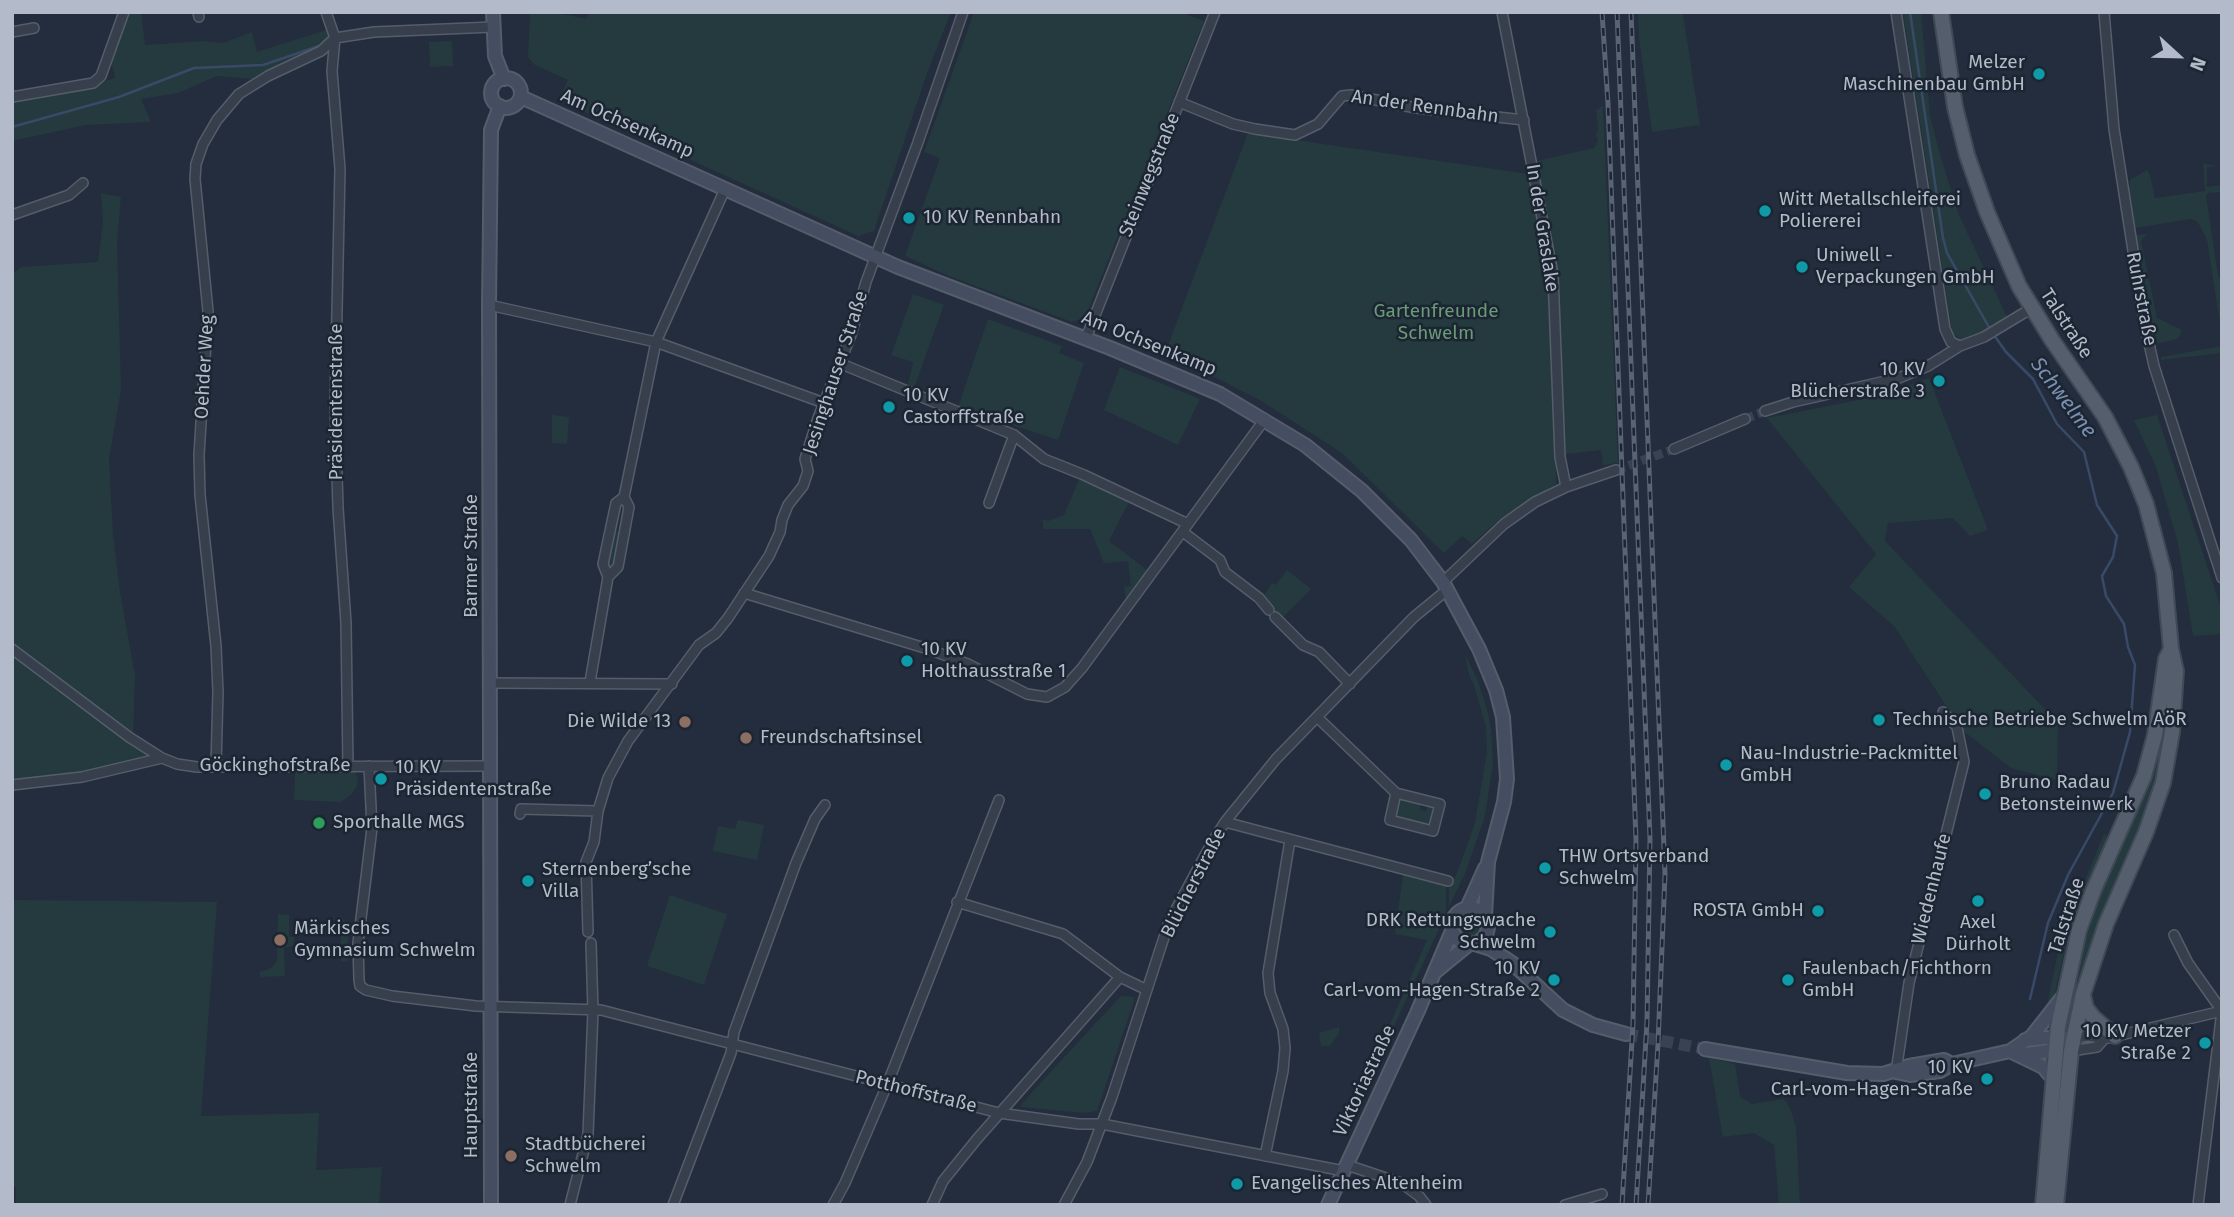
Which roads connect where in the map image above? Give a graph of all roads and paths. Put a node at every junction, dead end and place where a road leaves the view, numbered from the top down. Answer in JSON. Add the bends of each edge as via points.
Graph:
{"nodes":[{"id":1,"x":124,"y":12,"type":"edge"},
{"id":2,"x":326,"y":12,"type":"edge"},
{"id":3,"x":493,"y":12,"type":"edge"},
{"id":4,"x":964,"y":12,"type":"edge"},
{"id":5,"x":1215,"y":12,"type":"edge"},
{"id":6,"x":1502,"y":12,"type":"edge"},
{"id":7,"x":1896,"y":12,"type":"edge"},
{"id":8,"x":1941,"y":12,"type":"edge"},
{"id":9,"x":2104,"y":12,"type":"edge"},
{"id":10,"x":34,"y":27,"type":"dead end"},
{"id":11,"x":493,"y":27,"type":"junction"},
{"id":12,"x":12,"y":32,"type":"edge"},
{"id":13,"x":335,"y":38,"type":"junction"},
{"id":14,"x":504,"y":79,"type":"junction"},
{"id":15,"x":12,"y":97,"type":"edge"},
{"id":16,"x":521,"y":97,"type":"junction"},
{"id":17,"x":1179,"y":102,"type":"junction"},
{"id":18,"x":500,"y":106,"type":"junction"},
{"id":19,"x":1524,"y":120,"type":"junction"},
{"id":20,"x":83,"y":183,"type":"dead end"},
{"id":21,"x":724,"y":189,"type":"junction"},
{"id":22,"x":12,"y":215,"type":"edge"},
{"id":23,"x":875,"y":258,"type":"junction"},
{"id":24,"x":489,"y":305,"type":"junction"},
{"id":25,"x":2032,"y":308,"type":"junction"},
{"id":26,"x":1086,"y":338,"type":"junction"},
{"id":27,"x":656,"y":342,"type":"junction"},
{"id":28,"x":1960,"y":346,"type":"junction"},
{"id":29,"x":839,"y":363,"type":"junction"},
{"id":30,"x":824,"y":403,"type":"junction"},
{"id":31,"x":1765,"y":411,"type":"tunnel mouth"},
{"id":32,"x":1265,"y":419,"type":"junction"},
{"id":33,"x":1745,"y":419,"type":"tunnel mouth"},
{"id":34,"x":1014,"y":435,"type":"junction"},
{"id":35,"x":1674,"y":449,"type":"tunnel mouth"},
{"id":36,"x":1616,"y":470,"type":"tunnel mouth"},
{"id":37,"x":1566,"y":486,"type":"junction"},
{"id":38,"x":624,"y":497,"type":"junction"},
{"id":39,"x":989,"y":503,"type":"dead end"},
{"id":40,"x":1186,"y":528,"type":"junction"},
{"id":41,"x":608,"y":577,"type":"junction"},
{"id":42,"x":2222,"y":578,"type":"edge"},
{"id":43,"x":1445,"y":586,"type":"junction"},
{"id":44,"x":744,"y":593,"type":"junction"},
{"id":45,"x":12,"y":649,"type":"edge"},
{"id":46,"x":2171,"y":649,"type":"junction"},
{"id":47,"x":590,"y":682,"type":"junction"},
{"id":48,"x":490,"y":683,"type":"junction"},
{"id":49,"x":672,"y":684,"type":"junction"},
{"id":50,"x":1350,"y":684,"type":"junction"},
{"id":51,"x":1943,"y":712,"type":"dead end"},
{"id":52,"x":1318,"y":717,"type":"junction"},
{"id":53,"x":162,"y":758,"type":"junction"},
{"id":54,"x":216,"y":766,"type":"junction"},
{"id":55,"x":348,"y":766,"type":"junction"},
{"id":56,"x":369,"y":766,"type":"junction"},
{"id":57,"x":491,"y":766,"type":"junction"},
{"id":58,"x":12,"y":785,"type":"edge"},
{"id":59,"x":1396,"y":793,"type":"junction"},
{"id":60,"x":999,"y":800,"type":"dead end"},
{"id":61,"x":825,"y":805,"type":"dead end"},
{"id":62,"x":598,"y":811,"type":"junction"},
{"id":63,"x":520,"y":814,"type":"dead end"},
{"id":64,"x":1225,"y":822,"type":"junction"},
{"id":65,"x":1290,"y":840,"type":"junction"},
{"id":66,"x":1489,"y":862,"type":"junction"},
{"id":67,"x":1448,"y":881,"type":"dead end"},
{"id":68,"x":957,"y":902,"type":"junction"},
{"id":69,"x":1467,"y":908,"type":"junction"},
{"id":70,"x":1487,"y":921,"type":"junction"},
{"id":71,"x":1452,"y":931,"type":"junction"},
{"id":72,"x":588,"y":932,"type":"dead end"},
{"id":73,"x":2174,"y":935,"type":"dead end"},
{"id":74,"x":591,"y":943,"type":"dead end"},
{"id":75,"x":1471,"y":945,"type":"junction"},
{"id":76,"x":1512,"y":963,"type":"junction"},
{"id":77,"x":1436,"y":972,"type":"junction"},
{"id":78,"x":1120,"y":977,"type":"junction"},
{"id":79,"x":1146,"y":990,"type":"junction"},
{"id":80,"x":2065,"y":994,"type":"junction"},
{"id":81,"x":2083,"y":994,"type":"junction"},
{"id":82,"x":491,"y":1006,"type":"junction"},
{"id":83,"x":593,"y":1011,"type":"junction"},
{"id":84,"x":2222,"y":1011,"type":"edge"},
{"id":85,"x":1626,"y":1034,"type":"tunnel mouth"},
{"id":86,"x":2109,"y":1038,"type":"junction"},
{"id":87,"x":2023,"y":1041,"type":"junction"},
{"id":88,"x":732,"y":1043,"type":"junction"},
{"id":89,"x":2057,"y":1044,"type":"junction"},
{"id":90,"x":2072,"y":1045,"type":"junction"},
{"id":91,"x":1705,"y":1049,"type":"tunnel mouth"},
{"id":92,"x":2015,"y":1053,"type":"junction"},
{"id":93,"x":1896,"y":1072,"type":"junction"},
{"id":94,"x":2053,"y":1079,"type":"junction"},
{"id":95,"x":887,"y":1085,"type":"junction"},
{"id":96,"x":999,"y":1113,"type":"junction"},
{"id":97,"x":1102,"y":1124,"type":"junction"},
{"id":98,"x":1265,"y":1156,"type":"junction"},
{"id":99,"x":1345,"y":1168,"type":"junction"},
{"id":100,"x":1602,"y":1194,"type":"dead end"},
{"id":101,"x":491,"y":1205,"type":"edge"},
{"id":102,"x":570,"y":1205,"type":"edge"},
{"id":103,"x":673,"y":1205,"type":"edge"},
{"id":104,"x":833,"y":1205,"type":"edge"},
{"id":105,"x":932,"y":1205,"type":"edge"},
{"id":106,"x":1064,"y":1205,"type":"edge"},
{"id":107,"x":1328,"y":1205,"type":"edge"},
{"id":108,"x":1426,"y":1205,"type":"edge"},
{"id":109,"x":1565,"y":1205,"type":"edge"},
{"id":110,"x":2043,"y":1205,"type":"edge"},
{"id":111,"x":2056,"y":1205,"type":"edge"},
{"id":112,"x":2198,"y":1205,"type":"edge"}],
"edges":[{"from":1,"to":15,"type":"street","via":[[101,76],[93,83]]},
{"from":2,"to":13,"type":"street"},
{"from":3,"to":11,"type":"main road"},
{"from":4,"to":23,"type":"street","name":"Jesinghauser Straße"},
{"from":5,"to":17,"type":"street","name":"Steinwegstraße"},
{"from":6,"to":19,"type":"street","name":"In der Graslake"},
{"from":7,"to":28,"type":"street","via":[[1945,329],[1951,342]]},
{"from":8,"to":25,"type":"main road","name":"Talstraße","via":[[1967,155],[2000,244]]},
{"from":9,"to":42,"type":"street","name":"Ruhrstraße","via":[[2113,129],[2144,321]]},
{"from":10,"to":12,"type":"street"},
{"from":11,"to":13,"type":"street"},
{"from":11,"to":14,"type":"main road","via":[[495,56]]},
{"from":13,"to":54,"type":"street","name":"Oehder Weg","via":[[321,51],[239,93],[217,120],[196,164],[208,311],[200,495],[216,646]]},
{"from":13,"to":55,"type":"street","name":"Präsidentenstraße","via":[[332,71],[340,169],[335,418]]},
{"from":14,"to":16,"type":"main road","via":[[517,83]]},
{"from":14,"to":18,"type":"main road","via":[[492,89]]},
{"from":16,"to":18,"type":"main road","via":[[514,106]]},
{"from":16,"to":21,"type":"main road","name":"Am Ochsenkamp"},
{"from":17,"to":19,"type":"street","name":"An der Rennbahn","via":[[1233,124],[1296,135],[1318,124],[1342,96],[1351,95],[1408,107]]},
{"from":17,"to":26,"type":"street","name":"Steinwegstraße"},
{"from":18,"to":24,"type":"main road","name":"Barmer Straße","via":[[491,130]]},
{"from":19,"to":37,"type":"street","name":"In der Graslake","via":[[1553,274],[1560,457]]},
{"from":20,"to":22,"type":"street","via":[[69,195]]},
{"from":21,"to":23,"type":"main road","name":"Am Ochsenkamp"},
{"from":21,"to":27,"type":"street"},
{"from":23,"to":26,"type":"main road","name":"Am Ochsenkamp"},
{"from":23,"to":29,"type":"street","name":"Jesinghauser Straße"},
{"from":24,"to":27,"type":"street"},
{"from":24,"to":48,"type":"main road","name":"Barmer Straße"},
{"from":25,"to":28,"type":"street"},
{"from":25,"to":46,"type":"main road","name":"Talstraße","via":[[2105,417],[2138,482],[2164,573]]},
{"from":26,"to":32,"type":"main road","name":"Am Ochsenkamp","via":[[1220,394]]},
{"from":27,"to":30,"type":"street"},
{"from":27,"to":38,"type":"street"},
{"from":28,"to":31,"type":"street","via":[[1899,378]]},
{"from":29,"to":30,"type":"street","name":"Jesinghauser Straße"},
{"from":29,"to":34,"type":"street"},
{"from":30,"to":44,"type":"street","name":"Jesinghauser Straße","via":[[805,458],[808,471],[803,486],[788,505],[769,556]]},
{"from":32,"to":40,"type":"street"},
{"from":32,"to":43,"type":"main road","name":"Am Ochsenkamp","via":[[1363,491],[1411,540]]},
{"from":33,"to":35,"type":"street"},
{"from":34,"to":39,"type":"street"},
{"from":34,"to":40,"type":"street","via":[[1032,452]]},
{"from":36,"to":37,"type":"street","name":"Blücherstraße"},
{"from":37,"to":43,"type":"street","name":"Blücherstraße","via":[[1504,524]]},
{"from":38,"to":41,"type":"street","via":[[629,507],[618,567]]},
{"from":38,"to":41,"type":"street","via":[[616,503],[603,565]]},
{"from":40,"to":44,"type":"street","via":[[1065,687],[1047,696],[1027,694],[951,657]]},
{"from":40,"to":50,"type":"street","via":[[1220,560],[1225,572]]},
{"from":41,"to":47,"type":"street"},
{"from":43,"to":50,"type":"street","name":"Blücherstraße"},
{"from":43,"to":66,"type":"main road","name":"Am Ochsenkamp","via":[[1488,666],[1503,717],[1507,779]]},
{"from":44,"to":49,"type":"street","name":"Jesinghauser Straße"},
{"from":45,"to":53,"type":"street","name":"Göckinghofstraße"},
{"from":46,"to":80,"type":"main road","name":"Talstraße","via":[[2149,760],[2079,930]]},
{"from":46,"to":81,"type":"main road","name":"Talstraße","via":[[2175,705],[2165,775]]},
{"from":47,"to":48,"type":"street"},
{"from":47,"to":49,"type":"street"},
{"from":48,"to":57,"type":"main road","name":"Barmer Straße"},
{"from":49,"to":62,"type":"street","name":"Jesinghauser Straße","via":[[618,757]]},
{"from":50,"to":52,"type":"street","name":"Blücherstraße"},
{"from":51,"to":93,"type":"street","name":"Wiedenhaufe","via":[[1957,727],[1964,762],[1909,983]]},
{"from":52,"to":59,"type":"street"},
{"from":52,"to":64,"type":"street","name":"Blücherstraße","via":[[1276,759]]},
{"from":53,"to":54,"type":"street","name":"Göckinghofstraße","via":[[177,764]]},
{"from":53,"to":58,"type":"street","via":[[82,777]]},
{"from":54,"to":55,"type":"street","name":"Göckinghofstraße"},
{"from":55,"to":56,"type":"street","name":"Göckinghofstraße"},
{"from":56,"to":57,"type":"street","name":"Göckinghofstraße"},
{"from":56,"to":82,"type":"street","name":"Potthoffstraße","via":[[372,828],[359,928],[360,986],[392,996]]},
{"from":57,"to":82,"type":"main road","name":"Barmer Straße"},
{"from":59,"to":59,"type":"street","via":[[1390,820],[1433,831],[1440,804]]},
{"from":60,"to":68,"type":"street"},
{"from":61,"to":88,"type":"street","via":[[796,863]]},
{"from":62,"to":63,"type":"street","via":[[521,809]]},
{"from":62,"to":72,"type":"street","name":"Jesinghauser Straße","via":[[586,862]]},
{"from":64,"to":65,"type":"street"},
{"from":64,"to":79,"type":"street","name":"Blücherstraße","via":[[1169,922]]},
{"from":65,"to":67,"type":"street"},
{"from":65,"to":98,"type":"street","via":[[1268,973],[1285,1048]]},
{"from":66,"to":69,"type":"main road","name":"Am Ochsenkamp"},
{"from":66,"to":70,"type":"main road","name":"Am Ochsenkamp"},
{"from":68,"to":78,"type":"street","via":[[1063,934]]},
{"from":68,"to":95,"type":"street"},
{"from":69,"to":70,"type":"main road","via":[[1477,909]]},
{"from":69,"to":71,"type":"main road","via":[[1454,916]]},
{"from":70,"to":75,"type":"main road","via":[[1484,938]]},
{"from":70,"to":76,"type":"main road"},
{"from":71,"to":75,"type":"main road","via":[[1457,940]]},
{"from":71,"to":77,"type":"main road","name":"Viktoriastraße"},
{"from":73,"to":84,"type":"street"},
{"from":74,"to":83,"type":"street"},
{"from":75,"to":76,"type":"main road","via":[[1491,949]]},
{"from":75,"to":77,"type":"main road","name":"Viktoriastraße"},
{"from":76,"to":85,"type":"main road","via":[[1563,1010],[1592,1025]]},
{"from":77,"to":99,"type":"main road","name":"Viktoriastraße"},
{"from":78,"to":79,"type":"street"},
{"from":78,"to":96,"type":"street"},
{"from":79,"to":97,"type":"street","name":"Blücherstraße"},
{"from":80,"to":87,"type":"main road","via":[[2046,1021]]},
{"from":80,"to":89,"type":"main road","name":"Talstraße"},
{"from":81,"to":86,"type":"main road","via":[[2086,1008]]},
{"from":81,"to":90,"type":"main road","name":"Talstraße"},
{"from":82,"to":83,"type":"street","name":"Potthoffstraße"},
{"from":82,"to":101,"type":"main road","name":"Hauptstraße"},
{"from":83,"to":88,"type":"street","name":"Potthoffstraße"},
{"from":83,"to":102,"type":"street","via":[[588,1134]]},
{"from":84,"to":86,"type":"street"},
{"from":84,"to":112,"type":"street"},
{"from":86,"to":90,"type":"street","via":[[2097,1047]]},
{"from":87,"to":89,"type":"main road"},
{"from":87,"to":92,"type":"main road"},
{"from":88,"to":95,"type":"street","name":"Potthoffstraße"},
{"from":88,"to":103,"type":"street"},
{"from":89,"to":90,"type":"main road"},
{"from":89,"to":92,"type":"main road"},
{"from":89,"to":94,"type":"main road","name":"Talstraße"},
{"from":90,"to":111,"type":"main road","name":"Talstraße"},
{"from":91,"to":93,"type":"main road","via":[[1847,1073]]},
{"from":92,"to":93,"type":"main road","via":[[1952,1064],[1944,1060]]},
{"from":92,"to":94,"type":"main road","via":[[2043,1067]]},
{"from":94,"to":110,"type":"main road","name":"Talstraße"},
{"from":95,"to":96,"type":"street","name":"Potthoffstraße"},
{"from":95,"to":104,"type":"street"},
{"from":96,"to":97,"type":"street","name":"Potthoffstraße"},
{"from":96,"to":105,"type":"street","via":[[943,1181]]},
{"from":97,"to":98,"type":"street","name":"Potthoffstraße"},
{"from":97,"to":106,"type":"street","name":"Blücherstraße"},
{"from":98,"to":99,"type":"street","name":"Potthoffstraße"},
{"from":99,"to":107,"type":"main road","name":"Viktoriastraße"},
{"from":99,"to":108,"type":"street","name":"Potthoffstraße","via":[[1401,1183]]},
{"from":100,"to":109,"type":"street"}]}
